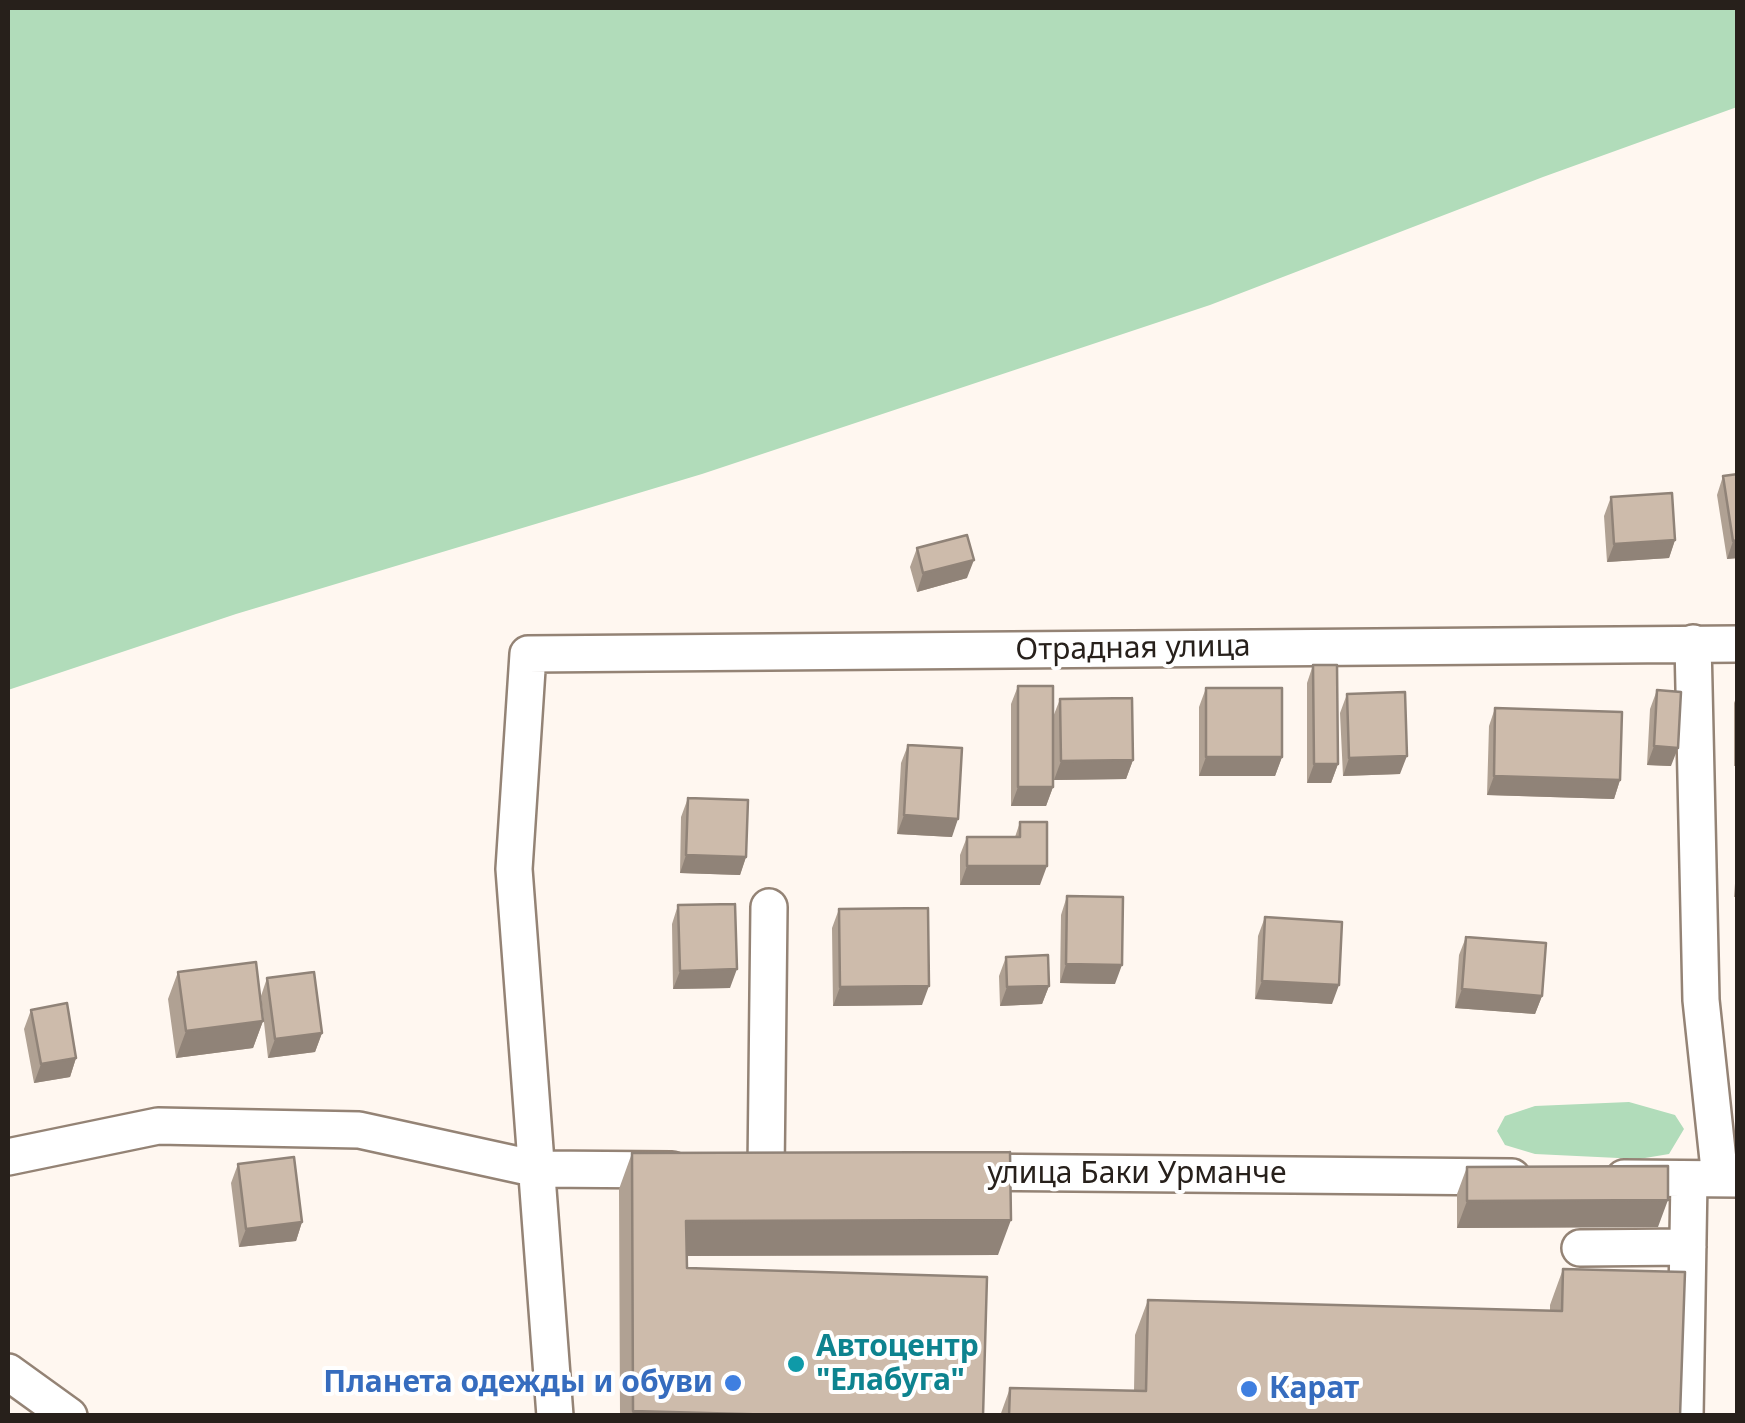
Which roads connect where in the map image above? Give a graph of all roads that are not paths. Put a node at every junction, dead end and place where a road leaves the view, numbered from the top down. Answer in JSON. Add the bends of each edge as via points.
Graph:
{"nodes":[{"id":1,"x":1693,"y":644,"type":"junction"},
{"id":2,"x":1738,"y":644,"type":"edge"},
{"id":3,"x":769,"y":906,"type":"dead end"},
{"id":4,"x":8,"y":1157,"type":"edge"},
{"id":5,"x":538,"y":1168,"type":"junction"},
{"id":6,"x":766,"y":1171,"type":"junction"},
{"id":7,"x":805,"y":1171,"type":"edge"},
{"id":8,"x":923,"y":1172,"type":"edge"},
{"id":9,"x":1552,"y":1178,"type":"edge"},
{"id":10,"x":1591,"y":1178,"type":"edge"},
{"id":11,"x":1715,"y":1179,"type":"edge"},
{"id":12,"x":1688,"y":1247,"type":"junction"},
{"id":13,"x":1580,"y":1248,"type":"dead end"},
{"id":14,"x":8,"y":1372,"type":"edge"},
{"id":15,"x":69,"y":1416,"type":"edge"},
{"id":16,"x":554,"y":1416,"type":"edge"},
{"id":17,"x":1685,"y":1416,"type":"edge"}],
"edges":[{"from":1,"to":2,"type":"street","name":"Отрадная улица"},
{"from":1,"to":5,"type":"street","name":"Отрадная улица","via":[[528,654],[514,869]]},
{"from":1,"to":11,"type":"street","via":[[1701,1000]]},
{"from":3,"to":6,"type":"street"},
{"from":4,"to":5,"type":"street","via":[[158,1126],[359,1130]]},
{"from":5,"to":6,"type":"street"},
{"from":5,"to":16,"type":"street"},
{"from":6,"to":7,"type":"street"},
{"from":8,"to":9,"type":"street","name":"улица Баки Урманче"},
{"from":10,"to":11,"type":"street"},
{"from":11,"to":12,"type":"street"},
{"from":12,"to":13,"type":"street"},
{"from":12,"to":17,"type":"street"},
{"from":14,"to":15,"type":"street"}]}
